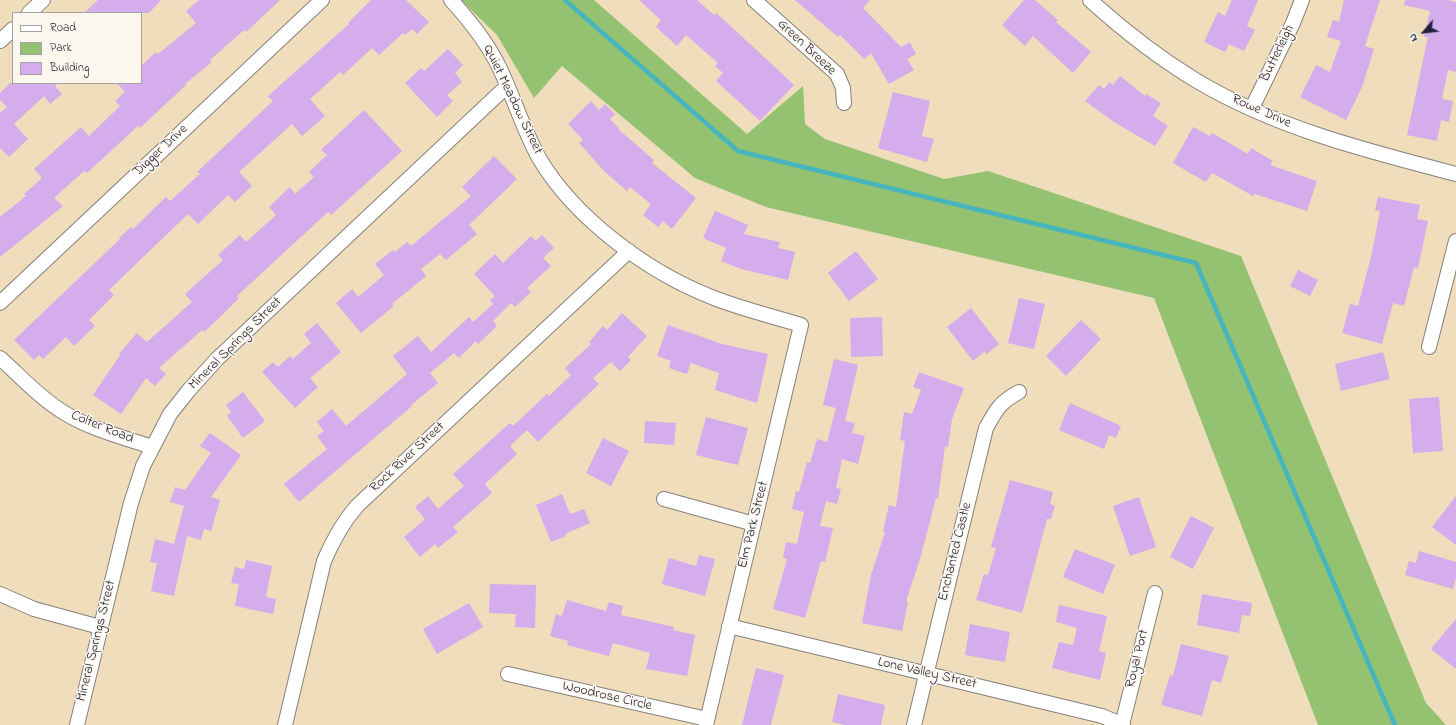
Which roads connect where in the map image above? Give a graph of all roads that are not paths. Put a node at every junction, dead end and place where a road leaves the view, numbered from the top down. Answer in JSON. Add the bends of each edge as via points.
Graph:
{"nodes":[{"id":1,"x":43,"y":0,"type":"edge"},
{"id":2,"x":322,"y":0,"type":"edge"},
{"id":3,"x":451,"y":0,"type":"edge"},
{"id":4,"x":754,"y":0,"type":"edge"},
{"id":5,"x":1090,"y":0,"type":"edge"},
{"id":6,"x":1302,"y":0,"type":"edge"},
{"id":7,"x":30,"y":12,"type":"edge"},
{"id":8,"x":12,"y":29,"type":"edge"},
{"id":9,"x":0,"y":41,"type":"edge"},
{"id":10,"x":507,"y":86,"type":"junction"},
{"id":11,"x":844,"y":103,"type":"dead end"},
{"id":12,"x":1252,"y":108,"type":"junction"},
{"id":13,"x":1456,"y":174,"type":"edge"},
{"id":14,"x":1456,"y":241,"type":"edge"},
{"id":15,"x":629,"y":251,"type":"junction"},
{"id":16,"x":0,"y":303,"type":"edge"},
{"id":17,"x":801,"y":325,"type":"joint"},
{"id":18,"x":1430,"y":347,"type":"dead end"},
{"id":19,"x":0,"y":358,"type":"edge"},
{"id":20,"x":1019,"y":392,"type":"dead end"},
{"id":21,"x":152,"y":447,"type":"junction"},
{"id":22,"x":664,"y":499,"type":"dead end"},
{"id":23,"x":754,"y":524,"type":"junction"},
{"id":24,"x":1155,"y":593,"type":"dead end"},
{"id":25,"x":0,"y":594,"type":"edge"},
{"id":26,"x":729,"y":626,"type":"junction"},
{"id":27,"x":100,"y":627,"type":"junction"},
{"id":28,"x":508,"y":674,"type":"dead end"},
{"id":29,"x":926,"y":674,"type":"junction"},
{"id":30,"x":706,"y":722,"type":"edge"},
{"id":31,"x":77,"y":725,"type":"edge"},
{"id":32,"x":285,"y":725,"type":"edge"},
{"id":33,"x":914,"y":725,"type":"edge"},
{"id":34,"x":1122,"y":725,"type":"edge"}],
"edges":[{"from":1,"to":7,"type":"street"},
{"from":2,"to":16,"type":"street","name":"Digger Drive"},
{"from":3,"to":10,"type":"street","name":"Quiet Meadow Street","via":[[490,49]]},
{"from":4,"to":11,"type":"street","name":"Green Breeze","via":[[837,74],[843,88]]},
{"from":5,"to":12,"type":"street","name":"Rowe Drive","via":[[1115,22],[1196,81]]},
{"from":6,"to":12,"type":"street","name":"Butterleigh"},
{"from":8,"to":9,"type":"street"},
{"from":10,"to":15,"type":"street","name":"Quiet Meadow Street","via":[[524,128],[558,185],[577,208]]},
{"from":10,"to":21,"type":"street","name":"Mineral Springs Street","via":[[217,359],[170,414]]},
{"from":12,"to":13,"type":"street","name":"Rowe Drive","via":[[1316,135]]},
{"from":14,"to":18,"type":"street"},
{"from":15,"to":17,"type":"street","name":"Quiet Meadow Street","via":[[674,279],[714,298]]},
{"from":15,"to":32,"type":"street","name":"Rock River Street","via":[[346,519],[334,537],[324,561]]},
{"from":17,"to":23,"type":"street","name":"Elm Park Street"},
{"from":19,"to":21,"type":"street","name":"Colter Road","via":[[49,403],[64,413],[97,429]]},
{"from":20,"to":29,"type":"street","name":"Enchanted Castle","via":[[996,408],[986,428]]},
{"from":21,"to":27,"type":"street","name":"Mineral Springs Street","via":[[131,503]]},
{"from":22,"to":23,"type":"street"},
{"from":23,"to":26,"type":"street","name":"Elm Park Street"},
{"from":24,"to":34,"type":"street","name":"Royal Port"},
{"from":25,"to":27,"type":"street","via":[[34,609]]},
{"from":26,"to":29,"type":"street","name":"Lone Valley Street"},
{"from":26,"to":30,"type":"street","name":"Elm Park Street"},
{"from":27,"to":31,"type":"street","name":"Mineral Springs Street"},
{"from":28,"to":30,"type":"street","name":"Woodrose Circle"},
{"from":29,"to":33,"type":"street","name":"Enchanted Castle"},
{"from":29,"to":34,"type":"street","name":"Lone Valley Street","via":[[1102,716]]}]}
